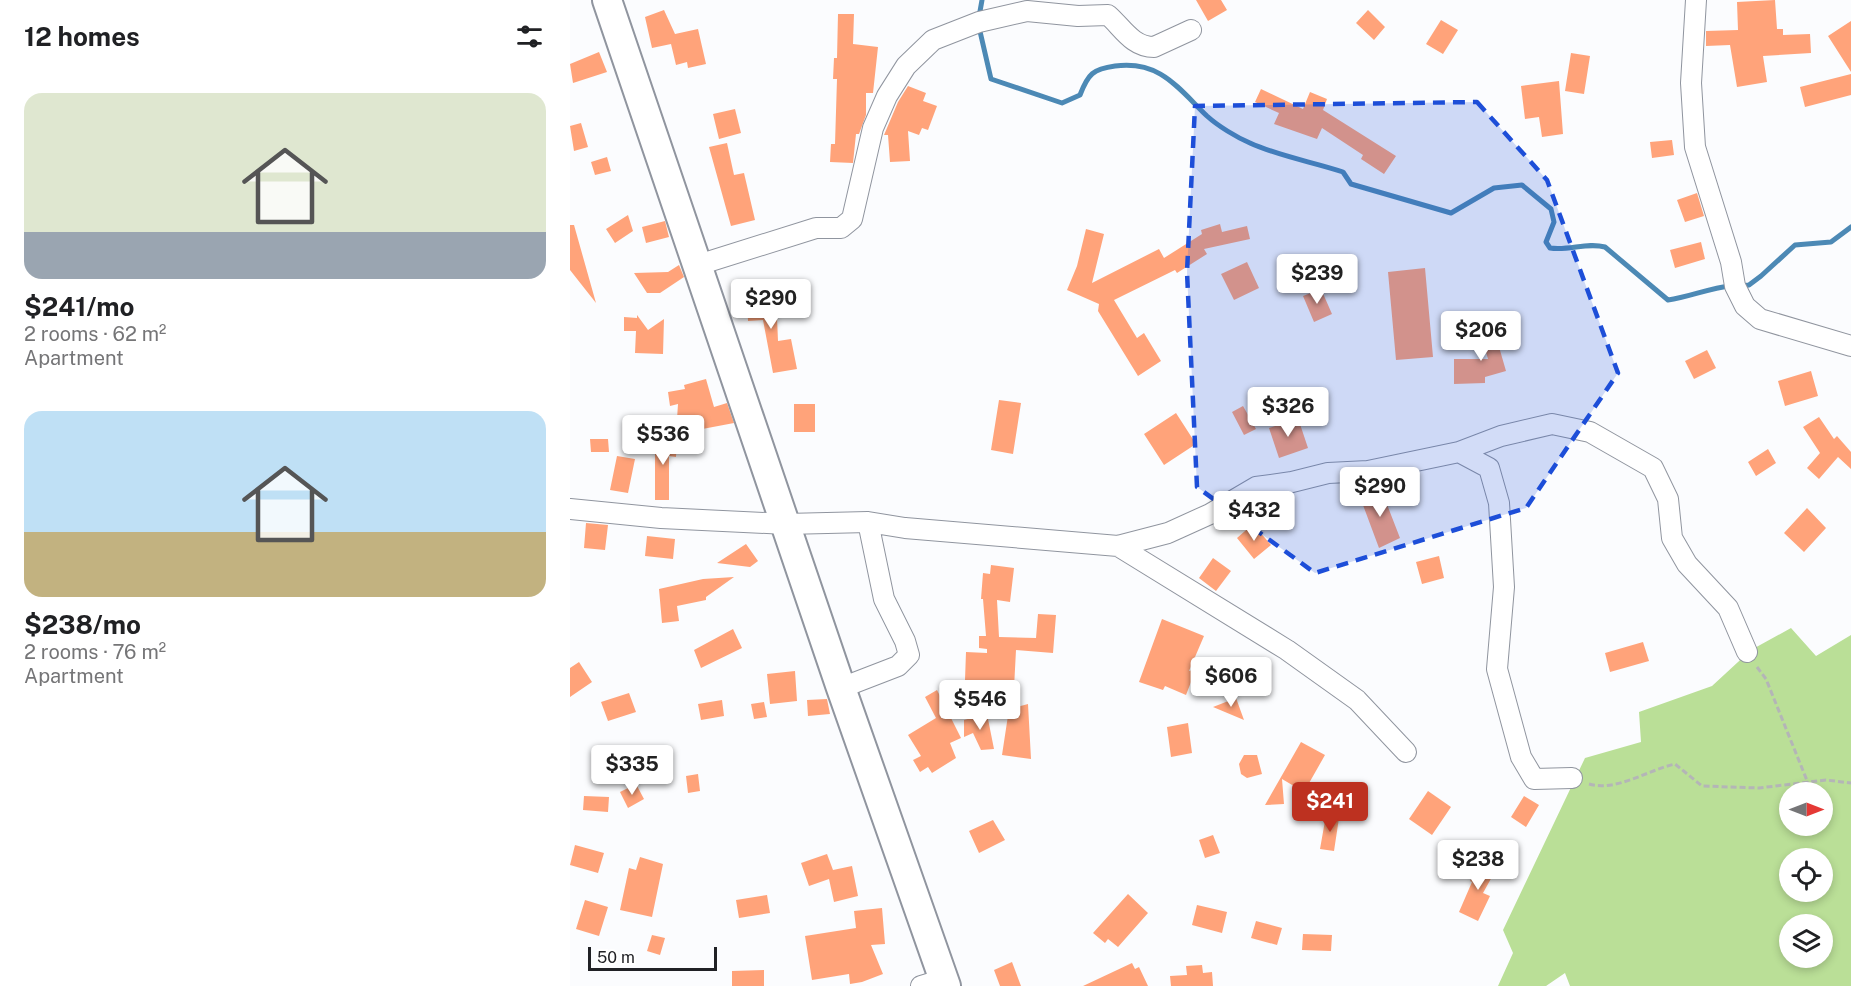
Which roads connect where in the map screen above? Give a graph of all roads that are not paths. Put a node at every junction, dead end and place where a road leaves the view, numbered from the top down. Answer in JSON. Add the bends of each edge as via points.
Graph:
{"nodes":[{"id":1,"x":607,"y":0,"type":"edge"},
{"id":2,"x":1696,"y":0,"type":"edge"},
{"id":3,"x":1191,"y":30,"type":"dead end"},
{"id":4,"x":698,"y":265,"type":"junction"},
{"id":5,"x":1851,"y":346,"type":"edge"},
{"id":6,"x":1459,"y":452,"type":"junction"},
{"id":7,"x":570,"y":509,"type":"edge"},
{"id":8,"x":868,"y":522,"type":"junction"},
{"id":9,"x":786,"y":524,"type":"junction"},
{"id":10,"x":1118,"y":546,"type":"junction"},
{"id":11,"x":1747,"y":652,"type":"road end"},
{"id":12,"x":841,"y":688,"type":"junction"},
{"id":13,"x":1406,"y":752,"type":"dead end"},
{"id":14,"x":1572,"y":778,"type":"road end"},
{"id":15,"x":937,"y":984,"type":"edge"}],
"edges":[{"from":1,"to":4,"type":"street"},
{"from":2,"to":5,"type":"street","via":[[1691,83],[1695,147],[1735,286],[1745,306],[1760,320]]},
{"from":3,"to":4,"type":"street","via":[[1148,47],[1133,40],[1108,15],[1028,11],[979,22],[933,39],[906,66],[887,96],[873,128],[852,219],[841,228],[816,228]]},
{"from":4,"to":9,"type":"street"},
{"from":6,"to":10,"type":"street","via":[[1368,471],[1328,473],[1256,487],[1168,533]]},
{"from":6,"to":11,"type":"street","via":[[1501,436],[1552,424],[1590,432],[1653,468],[1668,499],[1672,538],[1687,564],[1728,608]]},
{"from":6,"to":14,"type":"street","via":[[1489,468],[1499,503],[1504,587],[1497,669],[1521,757],[1534,779]]},
{"from":7,"to":9,"type":"street"},
{"from":8,"to":9,"type":"street"},
{"from":8,"to":10,"type":"street"},
{"from":8,"to":12,"type":"street","via":[[884,599],[909,655],[898,666]]},
{"from":9,"to":12,"type":"street"},
{"from":10,"to":13,"type":"street","via":[[1287,650],[1357,700]]},
{"from":12,"to":15,"type":"street"}]}
